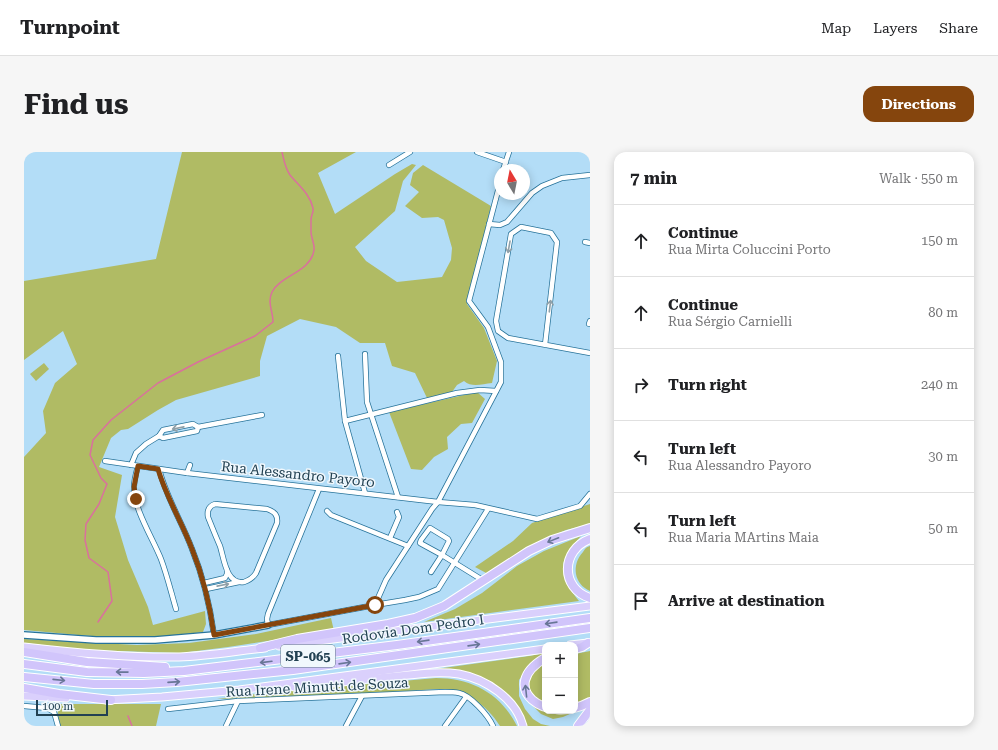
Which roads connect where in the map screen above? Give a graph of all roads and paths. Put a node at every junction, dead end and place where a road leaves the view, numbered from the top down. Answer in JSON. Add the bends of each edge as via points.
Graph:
{"nodes":[{"id":1,"x":410,"y":152,"type":"edge"},
{"id":2,"x":478,"y":152,"type":"edge"},
{"id":3,"x":509,"y":152,"type":"edge"},
{"id":4,"x":506,"y":162,"type":"joint"},
{"id":5,"x":389,"y":165,"type":"dead end"},
{"id":6,"x":590,"y":173,"type":"edge"},
{"id":7,"x":495,"y":200,"type":"edge"},
{"id":8,"x":489,"y":224,"type":"junction"},
{"id":9,"x":545,"y":345,"type":"junction"},
{"id":10,"x":590,"y":353,"type":"edge"},
{"id":11,"x":364,"y":354,"type":"dead end"},
{"id":12,"x":338,"y":356,"type":"dead end"},
{"id":13,"x":496,"y":391,"type":"junction"},
{"id":14,"x":371,"y":414,"type":"junction"},
{"id":15,"x":262,"y":415,"type":"dead end"},
{"id":16,"x":345,"y":421,"type":"junction"},
{"id":17,"x":105,"y":461,"type":"dead end"},
{"id":18,"x":190,"y":465,"type":"dead end"},
{"id":19,"x":131,"y":466,"type":"junction"},
{"id":20,"x":138,"y":466,"type":"junction"},
{"id":21,"x":158,"y":469,"type":"junction"},
{"id":22,"x":188,"y":473,"type":"junction"},
{"id":23,"x":319,"y":489,"type":"junction"},
{"id":24,"x":366,"y":493,"type":"junction"},
{"id":25,"x":590,"y":494,"type":"edge"},
{"id":26,"x":398,"y":497,"type":"junction"},
{"id":27,"x":590,"y":501,"type":"edge"},
{"id":28,"x":438,"y":502,"type":"junction"},
{"id":29,"x":584,"y":502,"type":"junction"},
{"id":30,"x":488,"y":508,"type":"junction"},
{"id":31,"x":327,"y":511,"type":"dead end"},
{"id":32,"x":397,"y":512,"type":"dead end"},
{"id":33,"x":590,"y":528,"type":"edge"},
{"id":34,"x":390,"y":538,"type":"junction"},
{"id":35,"x":590,"y":539,"type":"edge"},
{"id":36,"x":408,"y":546,"type":"junction"},
{"id":37,"x":442,"y":555,"type":"junction"},
{"id":38,"x":454,"y":563,"type":"junction"},
{"id":39,"x":226,"y":570,"type":"junction"},
{"id":40,"x":431,"y":572,"type":"dead end"},
{"id":41,"x":484,"y":581,"type":"junction"},
{"id":42,"x":240,"y":582,"type":"junction"},
{"id":43,"x":204,"y":583,"type":"junction"},
{"id":44,"x":206,"y":589,"type":"junction"},
{"id":45,"x":590,"y":598,"type":"edge"},
{"id":46,"x":375,"y":605,"type":"junction"},
{"id":47,"x":590,"y":606,"type":"edge"},
{"id":48,"x":176,"y":609,"type":"dead end"},
{"id":49,"x":590,"y":618,"type":"edge"},
{"id":50,"x":268,"y":625,"type":"junction"},
{"id":51,"x":590,"y":628,"type":"edge"},
{"id":52,"x":24,"y":635,"type":"edge"},
{"id":53,"x":214,"y":635,"type":"junction"},
{"id":54,"x":589,"y":642,"type":"edge"},
{"id":55,"x":578,"y":644,"type":"edge"},
{"id":56,"x":24,"y":647,"type":"edge"},
{"id":57,"x":260,"y":648,"type":"junction"},
{"id":58,"x":578,"y":648,"type":"edge"},
{"id":59,"x":542,"y":649,"type":"edge"},
{"id":60,"x":24,"y":652,"type":"edge"},
{"id":61,"x":542,"y":660,"type":"edge"},
{"id":62,"x":24,"y":664,"type":"edge"},
{"id":63,"x":208,"y":669,"type":"junction"},
{"id":64,"x":24,"y":677,"type":"edge"},
{"id":65,"x":24,"y":688,"type":"edge"},
{"id":66,"x":239,"y":690,"type":"junction"},
{"id":67,"x":24,"y":696,"type":"edge"},
{"id":68,"x":362,"y":696,"type":"junction"},
{"id":69,"x":466,"y":697,"type":"junction"},
{"id":70,"x":111,"y":700,"type":"junction"},
{"id":71,"x":238,"y":701,"type":"junction"},
{"id":72,"x":590,"y":702,"type":"edge"},
{"id":73,"x":24,"y":706,"type":"edge"},
{"id":74,"x":168,"y":708,"type":"dead end"},
{"id":75,"x":531,"y":709,"type":"dead end"},
{"id":76,"x":590,"y":710,"type":"edge"},
{"id":77,"x":574,"y":715,"type":"dead end"},
{"id":78,"x":58,"y":726,"type":"edge"},
{"id":79,"x":226,"y":726,"type":"edge"},
{"id":80,"x":346,"y":726,"type":"edge"},
{"id":81,"x":445,"y":726,"type":"edge"},
{"id":82,"x":493,"y":726,"type":"edge"},
{"id":83,"x":523,"y":726,"type":"edge"},
{"id":84,"x":578,"y":726,"type":"edge"}],
"edges":[{"from":1,"to":5,"type":"street"},
{"from":2,"to":4,"type":"street"},
{"from":3,"to":4,"type":"street"},
{"from":6,"to":8,"type":"street","via":[[562,178],[542,186],[532,193],[507,222],[500,225]]},
{"from":7,"to":8,"type":"street"},
{"from":8,"to":13,"type":"street","via":[[469,301],[488,327],[501,362],[501,382]]},
{"from":9,"to":9,"type":"street","one_way":true,"via":[[558,242],[551,233],[521,227],[511,234],[496,321],[498,331],[508,338]]},
{"from":9,"to":10,"type":"street"},
{"from":11,"to":14,"type":"street","via":[[367,402]]},
{"from":12,"to":16,"type":"street"},
{"from":13,"to":14,"type":"street","via":[[480,390],[458,394]]},
{"from":13,"to":28,"type":"street"},
{"from":14,"to":16,"type":"street"},
{"from":14,"to":26,"type":"street"},
{"from":15,"to":19,"type":"street","via":[[198,427],[196,431],[162,438],[159,436],[136,453]]},
{"from":16,"to":24,"type":"street"},
{"from":17,"to":19,"type":"street","name":"Rua Alessandro Payoro"},
{"from":18,"to":22,"type":"street"},
{"from":19,"to":20,"type":"street","name":"Rua Alessandro Payoro"},
{"from":20,"to":21,"type":"street","name":"Rua Alessandro Payoro"},
{"from":20,"to":48,"type":"street","via":[[134,487],[136,499],[140,514],[162,562]]},
{"from":21,"to":22,"type":"street","name":"Rua Alessandro Payoro"},
{"from":21,"to":43,"type":"street"},
{"from":22,"to":23,"type":"street","name":"Rua Alessandro Payoro"},
{"from":23,"to":24,"type":"street","name":"Rua Alessandro Payoro"},
{"from":23,"to":50,"type":"street","via":[[268,614]]},
{"from":24,"to":26,"type":"street","name":"Rua Alessandro Payoro"},
{"from":25,"to":29,"type":"street"},
{"from":26,"to":28,"type":"street","name":"Rua Alessandro Payoro"},
{"from":27,"to":29,"type":"street"},
{"from":28,"to":30,"type":"street","name":"Rua Alessandro Payoro"},
{"from":28,"to":36,"type":"street"},
{"from":29,"to":30,"type":"street","name":"Rua Alessandro Payoro","via":[[576,508],[537,519]]},
{"from":30,"to":38,"type":"street"},
{"from":31,"to":34,"type":"street","via":[[331,515]]},
{"from":32,"to":34,"type":"street","via":[[398,517]]},
{"from":33,"to":41,"type":"highway","one_way":true,"via":[[528,551]]},
{"from":34,"to":36,"type":"street"},
{"from":35,"to":45,"type":"highway","via":[[575,550],[570,557],[568,569],[575,589],[581,595]]},
{"from":36,"to":46,"type":"street","via":[[386,580]]},
{"from":37,"to":37,"type":"street","via":[[449,541],[430,528],[420,543]]},
{"from":37,"to":38,"type":"street"},
{"from":37,"to":40,"type":"street"},
{"from":38,"to":41,"type":"street"},
{"from":38,"to":46,"type":"street","via":[[438,589],[419,597]]},
{"from":39,"to":42,"type":"street","via":[[233,579]]},
{"from":39,"to":42,"type":"street","via":[[208,517],[210,507],[218,504],[274,512],[277,523],[256,573],[249,581]]},
{"from":39,"to":43,"type":"street","via":[[225,578]]},
{"from":41,"to":57,"type":"highway","via":[[444,606],[415,618]]},
{"from":44,"to":42,"type":"street","one_way":true},
{"from":43,"to":44,"type":"street"},
{"from":44,"to":53,"type":"street"},
{"from":46,"to":50,"type":"street"},
{"from":47,"to":57,"type":"highway","number":"SP-065"},
{"from":49,"to":63,"type":"highway","name":"Rodovia Dom Pedro I","number":"SP-065","one_way":true},
{"from":50,"to":53,"type":"street"},
{"from":64,"to":51,"type":"highway","name":"Rodovia Dom Pedro I","number":"SP-065","one_way":true,"via":[[94,684],[192,681],[293,670]]},
{"from":52,"to":53,"type":"street","via":[[96,640],[154,640]]},
{"from":54,"to":55,"type":"highway"},
{"from":54,"to":58,"type":"highway"},
{"from":56,"to":57,"type":"highway","number":"SP-065","via":[[98,655],[179,657]]},
{"from":59,"to":66,"type":"highway","number":"SP-065"},
{"from":60,"to":63,"type":"highway","via":[[87,662]]},
{"from":75,"to":61,"type":"highway","one_way":true,"via":[[525,694],[525,682],[532,668]]},
{"from":63,"to":62,"type":"highway","name":"Rodovia Dom Pedro I","number":"SP-065","one_way":true,"via":[[144,673],[87,672]]},
{"from":65,"to":70,"type":"highway"},
{"from":66,"to":70,"type":"highway"},
{"from":66,"to":83,"type":"highway","via":[[287,688],[427,673],[460,674],[476,679],[506,698]]},
{"from":67,"to":70,"type":"highway"},
{"from":68,"to":69,"type":"street","name":"Rua Irene Minutti de Souza","via":[[446,692],[460,693]]},
{"from":68,"to":71,"type":"street","name":"Rua Irene Minutti de Souza"},
{"from":68,"to":80,"type":"street"},
{"from":69,"to":81,"type":"street"},
{"from":69,"to":82,"type":"street","via":[[482,710]]},
{"from":71,"to":74,"type":"street","name":"Rua Irene Minutti de Souza"},
{"from":71,"to":79,"type":"street"},
{"from":72,"to":77,"type":"highway"},
{"from":73,"to":78,"type":"street","via":[[47,708],[54,712]]},
{"from":76,"to":84,"type":"highway"}]}
